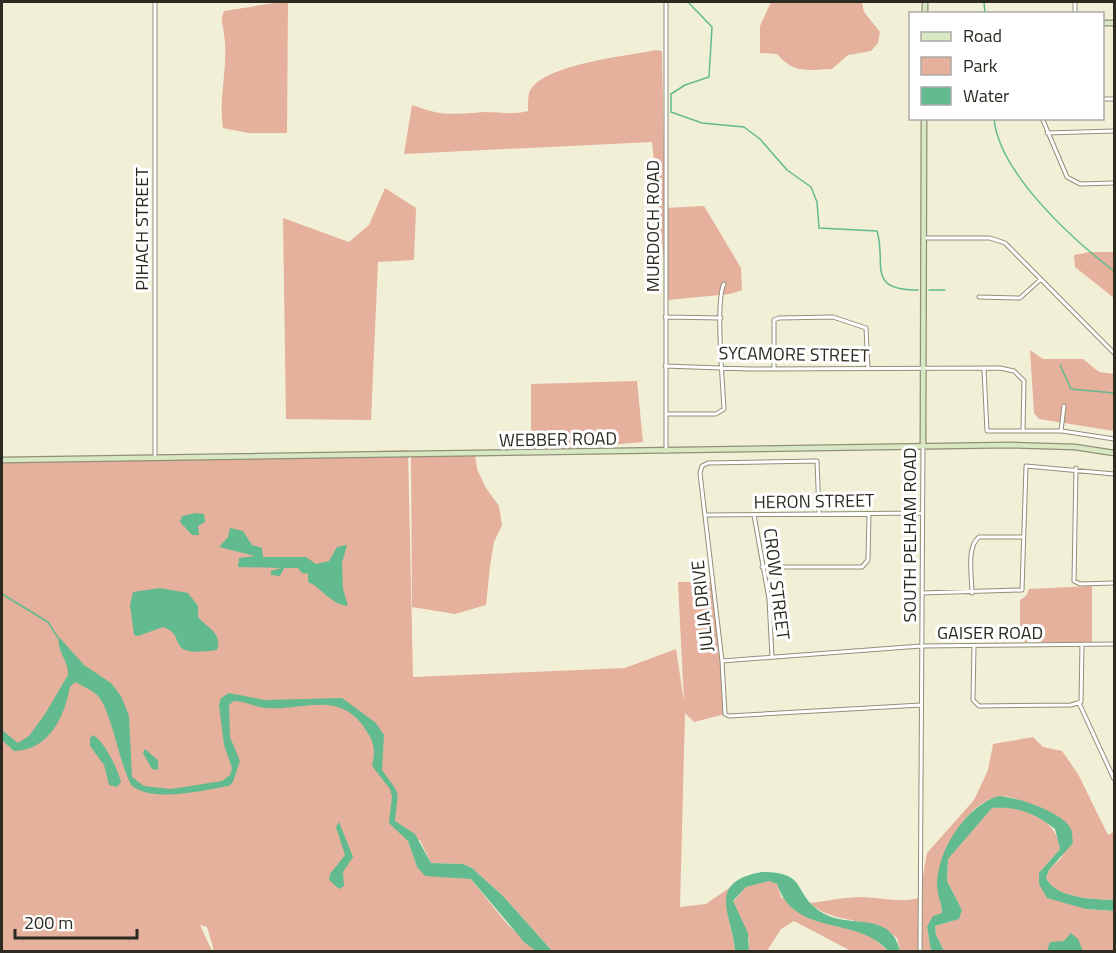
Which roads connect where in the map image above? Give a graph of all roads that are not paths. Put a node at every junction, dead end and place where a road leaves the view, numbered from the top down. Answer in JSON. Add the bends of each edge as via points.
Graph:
{"nodes":[{"id":1,"x":155,"y":2,"type":"edge"},
{"id":2,"x":666,"y":2,"type":"edge"},
{"id":3,"x":924,"y":120,"type":"edge"},
{"id":4,"x":1043,"y":120,"type":"edge"},
{"id":5,"x":1114,"y":131,"type":"edge"},
{"id":6,"x":1047,"y":133,"type":"junction"},
{"id":7,"x":1114,"y":183,"type":"edge"},
{"id":8,"x":924,"y":238,"type":"junction"},
{"id":9,"x":1041,"y":279,"type":"junction"},
{"id":10,"x":724,"y":284,"type":"dead end"},
{"id":11,"x":979,"y":297,"type":"dead end"},
{"id":12,"x":665,"y":317,"type":"junction"},
{"id":13,"x":721,"y":318,"type":"junction"},
{"id":14,"x":1114,"y":353,"type":"edge"},
{"id":15,"x":665,"y":366,"type":"junction"},
{"id":16,"x":722,"y":366,"type":"junction"},
{"id":17,"x":868,"y":368,"type":"junction"},
{"id":18,"x":923,"y":368,"type":"junction"},
{"id":19,"x":774,"y":369,"type":"junction"},
{"id":20,"x":984,"y":370,"type":"dead end"},
{"id":21,"x":1064,"y":406,"type":"dead end"},
{"id":22,"x":666,"y":414,"type":"junction"},
{"id":23,"x":1023,"y":431,"type":"junction"},
{"id":24,"x":1061,"y":431,"type":"junction"},
{"id":25,"x":1114,"y":439,"type":"edge"},
{"id":26,"x":923,"y":446,"type":"junction"},
{"id":27,"x":666,"y":451,"type":"junction"},
{"id":28,"x":1114,"y":453,"type":"edge"},
{"id":29,"x":155,"y":457,"type":"junction"},
{"id":30,"x":2,"y":460,"type":"edge"},
{"id":31,"x":1076,"y":468,"type":"junction"},
{"id":32,"x":1114,"y":474,"type":"edge"},
{"id":33,"x":819,"y":513,"type":"junction"},
{"id":34,"x":869,"y":513,"type":"junction"},
{"id":35,"x":922,"y":513,"type":"junction"},
{"id":36,"x":706,"y":515,"type":"junction"},
{"id":37,"x":754,"y":515,"type":"junction"},
{"id":38,"x":1023,"y":537,"type":"junction"},
{"id":39,"x":762,"y":567,"type":"junction"},
{"id":40,"x":1114,"y":583,"type":"edge"},
{"id":41,"x":972,"y":592,"type":"junction"},
{"id":42,"x":922,"y":593,"type":"junction"},
{"id":43,"x":1114,"y":644,"type":"edge"},
{"id":44,"x":1083,"y":645,"type":"junction"},
{"id":45,"x":921,"y":646,"type":"junction"},
{"id":46,"x":974,"y":646,"type":"junction"},
{"id":47,"x":772,"y":657,"type":"junction"},
{"id":48,"x":722,"y":661,"type":"junction"},
{"id":49,"x":1079,"y":703,"type":"junction"},
{"id":50,"x":921,"y":705,"type":"junction"},
{"id":51,"x":1114,"y":778,"type":"edge"},
{"id":52,"x":920,"y":951,"type":"edge"}],
"edges":[{"from":1,"to":29,"type":"street","name":"PIHACH STREET"},
{"from":2,"to":12,"type":"street","name":"MURDOCH ROAD"},
{"from":3,"to":8,"type":"main road","name":"SOUTH PELHAM ROAD"},
{"from":4,"to":6,"type":"street"},
{"from":5,"to":6,"type":"street"},
{"from":6,"to":7,"type":"street","via":[[1067,177],[1080,184]]},
{"from":8,"to":9,"type":"street","via":[[998,239]]},
{"from":8,"to":18,"type":"main road","name":"SOUTH PELHAM ROAD"},
{"from":9,"to":11,"type":"street","via":[[1020,298]]},
{"from":9,"to":14,"type":"street"},
{"from":10,"to":13,"type":"street"},
{"from":12,"to":13,"type":"street"},
{"from":12,"to":15,"type":"street","name":"MURDOCH ROAD"},
{"from":13,"to":16,"type":"street"},
{"from":15,"to":16,"type":"street","name":"SYCAMORE STREET"},
{"from":15,"to":22,"type":"street","name":"MURDOCH ROAD"},
{"from":16,"to":19,"type":"street","name":"SYCAMORE STREET"},
{"from":16,"to":22,"type":"street","via":[[721,412]]},
{"from":17,"to":18,"type":"street","name":"SYCAMORE STREET"},
{"from":17,"to":19,"type":"street","name":"SYCAMORE STREET"},
{"from":17,"to":19,"type":"street","via":[[866,328],[833,317],[774,320]]},
{"from":18,"to":23,"type":"street","name":"SYCAMORE STREET","via":[[1014,371],[1023,381]]},
{"from":18,"to":26,"type":"main road","name":"SOUTH PELHAM ROAD"},
{"from":20,"to":23,"type":"street","via":[[987,431]]},
{"from":21,"to":24,"type":"street"},
{"from":22,"to":27,"type":"street","name":"MURDOCH ROAD"},
{"from":23,"to":24,"type":"street"},
{"from":24,"to":25,"type":"street"},
{"from":26,"to":27,"type":"main road","name":"WEBBER ROAD"},
{"from":26,"to":28,"type":"main road","name":"WEBBER ROAD","via":[[1050,445]]},
{"from":26,"to":35,"type":"street","name":"SOUTH PELHAM ROAD"},
{"from":27,"to":29,"type":"main road","name":"WEBBER ROAD"},
{"from":29,"to":30,"type":"main road","name":"WEBBER ROAD"},
{"from":31,"to":32,"type":"street"},
{"from":31,"to":38,"type":"street","via":[[1025,467]]},
{"from":31,"to":40,"type":"street","via":[[1074,580],[1080,584]]},
{"from":33,"to":34,"type":"street","name":"HERON STREET"},
{"from":33,"to":36,"type":"street","name":"JULIA DRIVE","via":[[817,461],[806,461],[702,466]]},
{"from":33,"to":37,"type":"street","name":"HERON STREET"},
{"from":34,"to":35,"type":"street","name":"HERON STREET"},
{"from":34,"to":39,"type":"street","via":[[868,560],[861,567]]},
{"from":35,"to":42,"type":"street","name":"SOUTH PELHAM ROAD"},
{"from":36,"to":37,"type":"street","name":"HERON STREET"},
{"from":36,"to":48,"type":"street","name":"JULIA DRIVE"},
{"from":37,"to":39,"type":"street","name":"CROW STREET"},
{"from":38,"to":41,"type":"street","via":[[976,539],[972,548]]},
{"from":38,"to":41,"type":"street","via":[[1022,590]]},
{"from":39,"to":47,"type":"street","name":"CROW STREET","via":[[769,599]]},
{"from":41,"to":42,"type":"street"},
{"from":42,"to":45,"type":"street","name":"SOUTH PELHAM ROAD"},
{"from":43,"to":44,"type":"street","name":"GAISER ROAD"},
{"from":44,"to":46,"type":"street","name":"GAISER ROAD"},
{"from":44,"to":49,"type":"street"},
{"from":45,"to":46,"type":"street","name":"GAISER ROAD"},
{"from":45,"to":47,"type":"street","name":"GAISER ROAD"},
{"from":45,"to":50,"type":"street","name":"SOUTH PELHAM ROAD"},
{"from":46,"to":49,"type":"street","via":[[975,704]]},
{"from":47,"to":48,"type":"street","name":"GAISER ROAD"},
{"from":48,"to":50,"type":"street","name":"JULIA DRIVE","via":[[724,710],[729,716]]},
{"from":49,"to":51,"type":"street"},
{"from":50,"to":52,"type":"street","name":"SOUTH PELHAM ROAD"}]}
